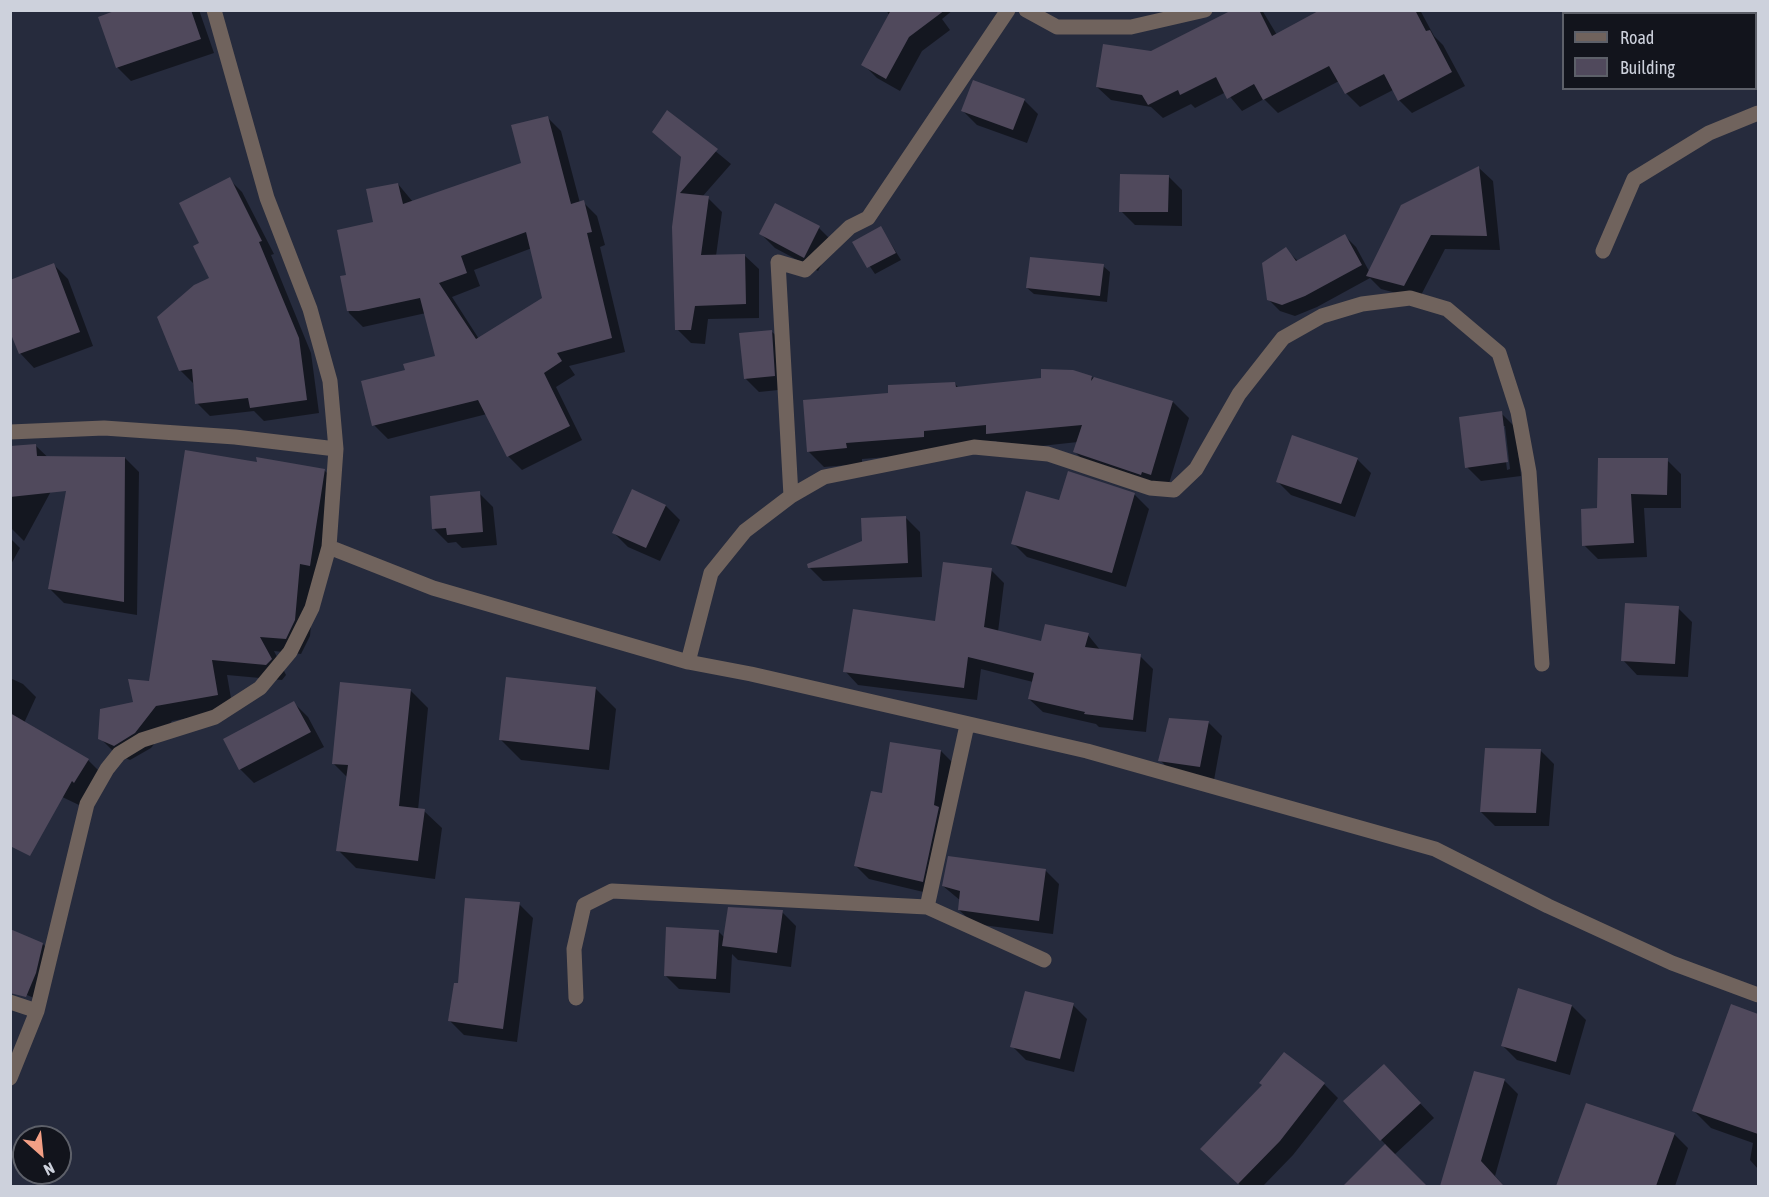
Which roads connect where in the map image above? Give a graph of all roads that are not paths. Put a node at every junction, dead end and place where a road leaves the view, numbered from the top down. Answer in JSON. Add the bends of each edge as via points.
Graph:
{"nodes":[{"id":1,"x":214,"y":10,"type":"edge"},
{"id":2,"x":1008,"y":10,"type":"edge"},
{"id":3,"x":1026,"y":10,"type":"edge"},
{"id":4,"x":1205,"y":10,"type":"edge"},
{"id":5,"x":1758,"y":113,"type":"edge"},
{"id":6,"x":1603,"y":251,"type":"dead end"},
{"id":7,"x":10,"y":432,"type":"edge"},
{"id":8,"x":336,"y":449,"type":"junction"},
{"id":9,"x":791,"y":496,"type":"junction"},
{"id":10,"x":329,"y":547,"type":"junction"},
{"id":11,"x":688,"y":662,"type":"junction"},
{"id":12,"x":1542,"y":664,"type":"dead end"},
{"id":13,"x":967,"y":725,"type":"junction"},
{"id":14,"x":927,"y":907,"type":"junction"},
{"id":15,"x":1044,"y":960,"type":"dead end"},
{"id":16,"x":1758,"y":995,"type":"edge"},
{"id":17,"x":576,"y":998,"type":"dead end"},
{"id":18,"x":10,"y":1002,"type":"edge"},
{"id":19,"x":38,"y":1011,"type":"junction"},
{"id":20,"x":10,"y":1078,"type":"edge"}],
"edges":[{"from":1,"to":8,"type":"street","via":[[267,198],[310,309],[330,381]]},
{"from":2,"to":9,"type":"street","via":[[868,218],[850,227],[806,270],[778,262]]},
{"from":3,"to":4,"type":"street","via":[[1057,27],[1131,27]]},
{"from":5,"to":6,"type":"street","via":[[1709,133],[1634,179]]},
{"from":7,"to":8,"type":"street","via":[[104,428]]},
{"from":8,"to":10,"type":"street"},
{"from":9,"to":11,"type":"street","via":[[745,531],[711,573]]},
{"from":9,"to":12,"type":"street","via":[[824,477],[974,447],[1048,454],[1150,489],[1174,490],[1196,469],[1239,394],[1283,338],[1322,316],[1362,304],[1410,298],[1447,309],[1499,353],[1518,412],[1529,472]]},
{"from":10,"to":11,"type":"street","via":[[444,591]]},
{"from":10,"to":19,"type":"street","via":[[312,608],[290,652],[260,688],[214,717],[142,740],[119,754],[107,769],[87,804]]},
{"from":11,"to":13,"type":"street"},
{"from":13,"to":14,"type":"street"},
{"from":13,"to":16,"type":"street","via":[[1087,751],[1435,849],[1662,958]]},
{"from":14,"to":15,"type":"street"},
{"from":14,"to":17,"type":"street","via":[[612,891],[584,905],[574,949]]},
{"from":18,"to":19,"type":"street"},
{"from":19,"to":20,"type":"street"}]}
